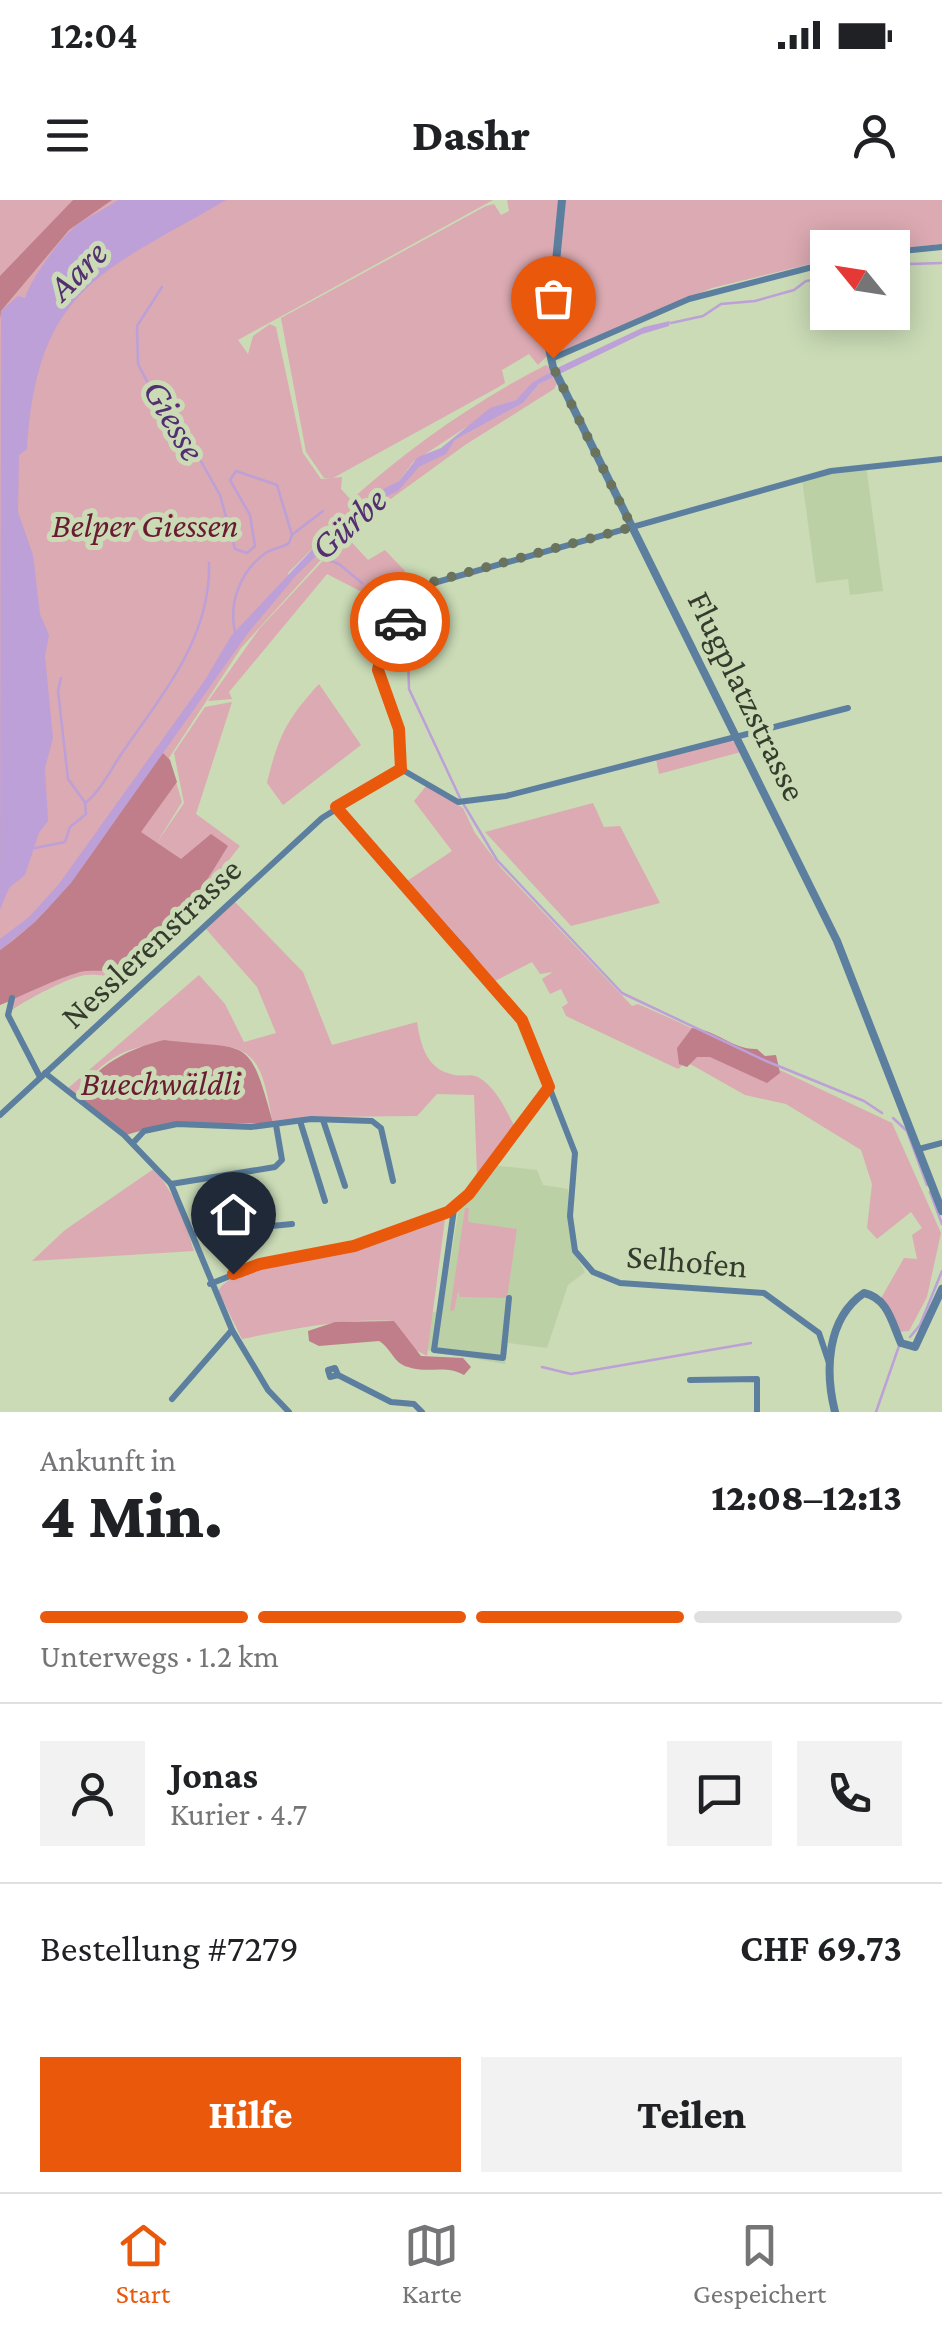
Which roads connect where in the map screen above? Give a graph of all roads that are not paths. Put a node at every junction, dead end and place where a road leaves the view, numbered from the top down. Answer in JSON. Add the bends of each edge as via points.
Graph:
{"nodes":[{"id":1,"x":562,"y":200,"type":"edge"},
{"id":2,"x":942,"y":247,"type":"edge"},
{"id":3,"x":910,"y":250,"type":"edge"},
{"id":4,"x":810,"y":267,"type":"edge"},
{"id":5,"x":552,"y":363,"type":"junction"},
{"id":6,"x":942,"y":459,"type":"edge"},
{"id":7,"x":632,"y":527,"type":"junction"},
{"id":8,"x":848,"y":708,"type":"dead end"},
{"id":9,"x":737,"y":737,"type":"junction"},
{"id":10,"x":401,"y":769,"type":"junction"},
{"id":11,"x":336,"y":807,"type":"junction"},
{"id":12,"x":12,"y":998,"type":"dead end"},
{"id":13,"x":42,"y":1075,"type":"junction"},
{"id":14,"x":549,"y":1087,"type":"junction"},
{"id":15,"x":0,"y":1115,"type":"edge"},
{"id":16,"x":323,"y":1120,"type":"junction"},
{"id":17,"x":300,"y":1121,"type":"junction"},
{"id":18,"x":276,"y":1125,"type":"junction"},
{"id":19,"x":133,"y":1143,"type":"junction"},
{"id":20,"x":942,"y":1143,"type":"edge"},
{"id":21,"x":920,"y":1149,"type":"junction"},
{"id":22,"x":393,"y":1181,"type":"dead end"},
{"id":23,"x":171,"y":1184,"type":"junction"},
{"id":24,"x":344,"y":1186,"type":"dead end"},
{"id":25,"x":325,"y":1200,"type":"dead end"},
{"id":26,"x":454,"y":1208,"type":"junction"},
{"id":27,"x":942,"y":1211,"type":"edge"},
{"id":28,"x":292,"y":1224,"type":"dead end"},
{"id":29,"x":192,"y":1234,"type":"junction"},
{"id":30,"x":210,"y":1284,"type":"junction"},
{"id":31,"x":942,"y":1290,"type":"edge"},
{"id":32,"x":509,"y":1298,"type":"dead end"},
{"id":33,"x":232,"y":1330,"type":"junction"},
{"id":34,"x":829,"y":1363,"type":"junction"},
{"id":35,"x":338,"y":1375,"type":"dead end"},
{"id":36,"x":690,"y":1380,"type":"dead end"},
{"id":37,"x":172,"y":1399,"type":"dead end"},
{"id":38,"x":289,"y":1412,"type":"edge"},
{"id":39,"x":422,"y":1412,"type":"edge"},
{"id":40,"x":758,"y":1412,"type":"edge"},
{"id":41,"x":835,"y":1412,"type":"edge"}],
"edges":[{"from":1,"to":5,"type":"street"},
{"from":2,"to":3,"type":"street"},
{"from":4,"to":5,"type":"street","via":[[689,300]]},
{"from":5,"to":7,"type":"street","name":"Flugplatzstrasse"},
{"from":6,"to":7,"type":"street","via":[[831,471]]},
{"from":7,"to":9,"type":"street","name":"Flugplatzstrasse"},
{"from":7,"to":10,"type":"street","via":[[423,586],[382,651],[378,670],[399,729]]},
{"from":8,"to":9,"type":"street"},
{"from":9,"to":10,"type":"street","via":[[462,802]]},
{"from":9,"to":21,"type":"street","name":"Flugplatzstrasse","via":[[837,941]]},
{"from":10,"to":11,"type":"street"},
{"from":11,"to":13,"type":"street","name":"Nesslerenstrasse"},
{"from":11,"to":14,"type":"street","name":"Selhofen","via":[[522,1020]]},
{"from":12,"to":13,"type":"street","via":[[7,1013]]},
{"from":13,"to":15,"type":"street","name":"Nesslerenstrasse"},
{"from":13,"to":19,"type":"street"},
{"from":14,"to":26,"type":"street"},
{"from":14,"to":34,"type":"street","name":"Selhofen","via":[[575,1153],[571,1239],[587,1268],[632,1284],[764,1293],[818,1333]]},
{"from":16,"to":17,"type":"street"},
{"from":16,"to":22,"type":"street","via":[[376,1122]]},
{"from":16,"to":24,"type":"street"},
{"from":17,"to":18,"type":"street"},
{"from":17,"to":25,"type":"street"},
{"from":18,"to":19,"type":"street","via":[[165,1126],[144,1131]]},
{"from":18,"to":23,"type":"street","via":[[282,1160],[275,1168]]},
{"from":19,"to":23,"type":"street"},
{"from":20,"to":21,"type":"street"},
{"from":21,"to":27,"type":"street","name":"Flugplatzstrasse"},
{"from":23,"to":29,"type":"street"},
{"from":26,"to":30,"type":"street","via":[[354,1246],[260,1264]]},
{"from":26,"to":32,"type":"street","via":[[434,1350],[502,1358]]},
{"from":28,"to":29,"type":"street"},
{"from":29,"to":30,"type":"street"},
{"from":30,"to":33,"type":"street"},
{"from":31,"to":34,"type":"street","via":[[919,1342],[909,1347],[900,1343],[880,1300],[870,1293],[859,1296],[838,1325]]},
{"from":33,"to":37,"type":"street"},
{"from":33,"to":38,"type":"street"},
{"from":34,"to":41,"type":"street"},
{"from":35,"to":39,"type":"street"},
{"from":36,"to":40,"type":"street","via":[[757,1379]]}]}
